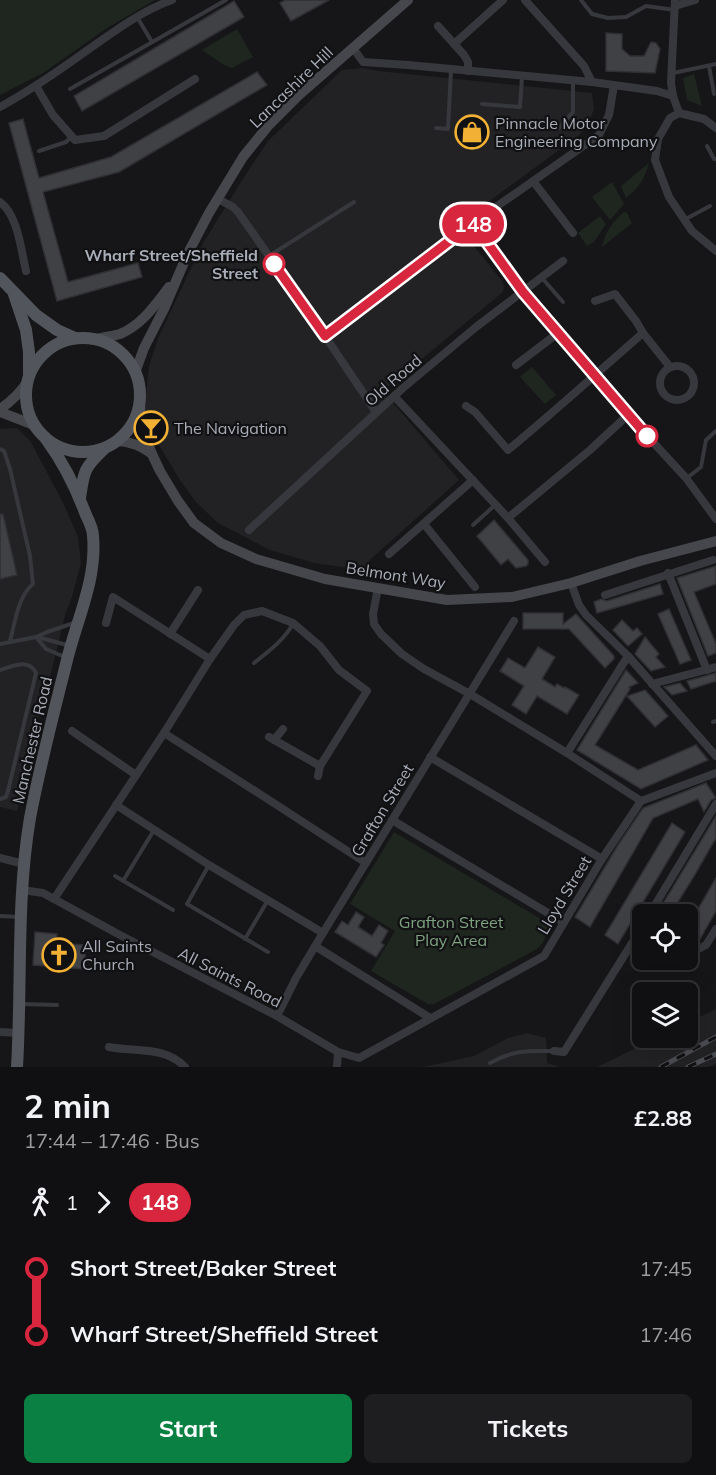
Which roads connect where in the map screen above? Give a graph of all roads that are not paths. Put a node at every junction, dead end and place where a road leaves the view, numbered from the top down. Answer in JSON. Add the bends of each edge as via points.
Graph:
{"nodes":[{"id":1,"x":172,"y":0,"type":"edge"},
{"id":2,"x":226,"y":0,"type":"edge"},
{"id":3,"x":408,"y":0,"type":"edge"},
{"id":4,"x":503,"y":0,"type":"edge"},
{"id":5,"x":525,"y":0,"type":"edge"},
{"id":6,"x":581,"y":0,"type":"edge"},
{"id":7,"x":647,"y":0,"type":"edge"},
{"id":8,"x":695,"y":0,"type":"edge"},
{"id":9,"x":675,"y":5,"type":"edge"},
{"id":10,"x":646,"y":6,"type":"junction"},
{"id":11,"x":137,"y":17,"type":"junction"},
{"id":12,"x":438,"y":26,"type":"dead end"},
{"id":13,"x":152,"y":42,"type":"junction"},
{"id":14,"x":454,"y":44,"type":"junction"},
{"id":15,"x":354,"y":48,"type":"junction"},
{"id":16,"x":716,"y":64,"type":"edge"},
{"id":17,"x":709,"y":66,"type":"junction"},
{"id":18,"x":452,"y":69,"type":"junction"},
{"id":19,"x":468,"y":71,"type":"junction"},
{"id":20,"x":672,"y":73,"type":"junction"},
{"id":21,"x":522,"y":76,"type":"junction"},
{"id":22,"x":195,"y":79,"type":"dead end"},
{"id":23,"x":573,"y":80,"type":"junction"},
{"id":24,"x":592,"y":82,"type":"junction"},
{"id":25,"x":614,"y":85,"type":"junction"},
{"id":26,"x":36,"y":86,"type":"junction"},
{"id":27,"x":70,"y":89,"type":"dead end"},
{"id":28,"x":714,"y":94,"type":"dead end"},
{"id":29,"x":673,"y":96,"type":"junction"},
{"id":30,"x":482,"y":104,"type":"dead end"},
{"id":31,"x":0,"y":107,"type":"edge"},
{"id":32,"x":679,"y":113,"type":"junction"},
{"id":33,"x":436,"y":128,"type":"dead end"},
{"id":34,"x":716,"y":128,"type":"edge"},
{"id":35,"x":559,"y":129,"type":"dead end"},
{"id":36,"x":71,"y":136,"type":"junction"},
{"id":37,"x":706,"y":146,"type":"dead end"},
{"id":38,"x":39,"y":151,"type":"dead end"},
{"id":39,"x":716,"y":159,"type":"edge"},
{"id":40,"x":533,"y":181,"type":"junction"},
{"id":41,"x":218,"y":199,"type":"junction"},
{"id":42,"x":0,"y":202,"type":"edge"},
{"id":43,"x":354,"y":202,"type":"dead end"},
{"id":44,"x":710,"y":206,"type":"dead end"},
{"id":45,"x":684,"y":220,"type":"junction"},
{"id":46,"x":473,"y":223,"type":"junction"},
{"id":47,"x":573,"y":233,"type":"dead end"},
{"id":48,"x":716,"y":251,"type":"edge"},
{"id":49,"x":269,"y":256,"type":"junction"},
{"id":50,"x":563,"y":261,"type":"dead end"},
{"id":51,"x":26,"y":271,"type":"dead end"},
{"id":52,"x":180,"y":275,"type":"junction"},
{"id":53,"x":541,"y":277,"type":"junction"},
{"id":54,"x":0,"y":278,"type":"edge"},
{"id":55,"x":13,"y":291,"type":"junction"},
{"id":56,"x":523,"y":292,"type":"junction"},
{"id":57,"x":595,"y":301,"type":"dead end"},
{"id":58,"x":562,"y":302,"type":"dead end"},
{"id":59,"x":558,"y":333,"type":"junction"},
{"id":60,"x":643,"y":333,"type":"junction"},
{"id":61,"x":325,"y":336,"type":"junction"},
{"id":62,"x":75,"y":338,"type":"junction"},
{"id":63,"x":97,"y":339,"type":"junction"},
{"id":64,"x":516,"y":365,"type":"dead end"},
{"id":65,"x":670,"y":367,"type":"junction"},
{"id":66,"x":136,"y":370,"type":"junction"},
{"id":67,"x":594,"y":375,"type":"junction"},
{"id":68,"x":28,"y":379,"type":"junction"},
{"id":69,"x":394,"y":396,"type":"junction"},
{"id":70,"x":140,"y":405,"type":"junction"},
{"id":71,"x":466,"y":406,"type":"dead end"},
{"id":72,"x":0,"y":411,"type":"edge"},
{"id":73,"x":376,"y":412,"type":"junction"},
{"id":74,"x":628,"y":415,"type":"junction"},
{"id":75,"x":34,"y":425,"type":"junction"},
{"id":76,"x":716,"y":431,"type":"edge"},
{"id":77,"x":46,"y":439,"type":"junction"},
{"id":78,"x":118,"y":441,"type":"junction"},
{"id":79,"x":106,"y":448,"type":"junction"},
{"id":80,"x":0,"y":449,"type":"edge"},
{"id":81,"x":152,"y":454,"type":"junction"},
{"id":82,"x":686,"y":478,"type":"junction"},
{"id":83,"x":473,"y":480,"type":"junction"},
{"id":84,"x":80,"y":498,"type":"junction"},
{"id":85,"x":496,"y":505,"type":"junction"},
{"id":86,"x":508,"y":518,"type":"junction"},
{"id":87,"x":716,"y":519,"type":"edge"},
{"id":88,"x":424,"y":524,"type":"junction"},
{"id":89,"x":473,"y":525,"type":"dead end"},
{"id":90,"x":249,"y":530,"type":"dead end"},
{"id":91,"x":716,"y":541,"type":"edge"},
{"id":92,"x":389,"y":554,"type":"dead end"},
{"id":93,"x":713,"y":560,"type":"dead end"},
{"id":94,"x":544,"y":562,"type":"dead end"},
{"id":95,"x":668,"y":573,"type":"junction"},
{"id":96,"x":571,"y":583,"type":"junction"},
{"id":97,"x":475,"y":587,"type":"dead end"},
{"id":98,"x":198,"y":590,"type":"dead end"},
{"id":99,"x":377,"y":593,"type":"dead end"},
{"id":100,"x":604,"y":595,"type":"dead end"},
{"id":101,"x":78,"y":621,"type":"junction"},
{"id":102,"x":514,"y":621,"type":"dead end"},
{"id":103,"x":106,"y":622,"type":"dead end"},
{"id":104,"x":293,"y":623,"type":"junction"},
{"id":105,"x":170,"y":634,"type":"junction"},
{"id":106,"x":36,"y":637,"type":"junction"},
{"id":107,"x":10,"y":641,"type":"junction"},
{"id":108,"x":0,"y":644,"type":"edge"},
{"id":109,"x":69,"y":653,"type":"junction"},
{"id":110,"x":628,"y":656,"type":"junction"},
{"id":111,"x":210,"y":659,"type":"junction"},
{"id":112,"x":254,"y":663,"type":"dead end"},
{"id":113,"x":716,"y":667,"type":"edge"},
{"id":114,"x":706,"y":669,"type":"junction"},
{"id":115,"x":0,"y":670,"type":"edge"},
{"id":116,"x":652,"y":684,"type":"junction"},
{"id":117,"x":470,"y":694,"type":"junction"},
{"id":118,"x":283,"y":729,"type":"dead end"},
{"id":119,"x":72,"y":732,"type":"dead end"},
{"id":120,"x":164,"y":734,"type":"junction"},
{"id":121,"x":567,"y":753,"type":"junction"},
{"id":122,"x":716,"y":756,"type":"edge"},
{"id":123,"x":430,"y":757,"type":"junction"},
{"id":124,"x":320,"y":766,"type":"junction"},
{"id":125,"x":716,"y":773,"type":"edge"},
{"id":126,"x":136,"y":775,"type":"junction"},
{"id":127,"x":318,"y":776,"type":"dead end"},
{"id":128,"x":0,"y":800,"type":"edge"},
{"id":129,"x":641,"y":801,"type":"junction"},
{"id":130,"x":716,"y":804,"type":"edge"},
{"id":131,"x":116,"y":805,"type":"junction"},
{"id":132,"x":392,"y":820,"type":"junction"},
{"id":133,"x":154,"y":829,"type":"junction"},
{"id":134,"x":0,"y":858,"type":"edge"},
{"id":135,"x":602,"y":859,"type":"junction"},
{"id":136,"x":366,"y":863,"type":"junction"},
{"id":137,"x":24,"y":864,"type":"junction"},
{"id":138,"x":209,"y":865,"type":"junction"},
{"id":139,"x":115,"y":876,"type":"dead end"},
{"id":140,"x":123,"y":881,"type":"junction"},
{"id":141,"x":22,"y":890,"type":"junction"},
{"id":142,"x":54,"y":899,"type":"junction"},
{"id":143,"x":268,"y":899,"type":"junction"},
{"id":144,"x":656,"y":904,"type":"edge"},
{"id":145,"x":173,"y":910,"type":"dead end"},
{"id":146,"x":0,"y":916,"type":"edge"},
{"id":147,"x":21,"y":916,"type":"junction"},
{"id":148,"x":563,"y":922,"type":"junction"},
{"id":149,"x":716,"y":929,"type":"edge"},
{"id":150,"x":323,"y":933,"type":"junction"},
{"id":151,"x":245,"y":939,"type":"junction"},
{"id":152,"x":632,"y":943,"type":"edge"},
{"id":153,"x":315,"y":946,"type":"junction"},
{"id":154,"x":698,"y":949,"type":"edge"},
{"id":155,"x":268,"y":952,"type":"dead end"},
{"id":156,"x":19,"y":1004,"type":"junction"},
{"id":157,"x":57,"y":1005,"type":"dead end"},
{"id":158,"x":277,"y":1016,"type":"junction"},
{"id":159,"x":430,"y":1018,"type":"junction"},
{"id":160,"x":0,"y":1032,"type":"edge"},
{"id":161,"x":19,"y":1033,"type":"junction"},
{"id":162,"x":110,"y":1047,"type":"dead end"},
{"id":163,"x":554,"y":1051,"type":"joint"},
{"id":164,"x":338,"y":1052,"type":"junction"},
{"id":165,"x":359,"y":1058,"type":"joint"},
{"id":166,"x":490,"y":1063,"type":"dead end"},
{"id":167,"x":17,"y":1067,"type":"edge"},
{"id":168,"x":185,"y":1067,"type":"edge"},
{"id":169,"x":337,"y":1067,"type":"edge"}],
"edges":[{"from":1,"to":11,"type":"street"},
{"from":2,"to":13,"type":"lane"},
{"from":3,"to":15,"type":"street","name":"Lancashire Hill"},
{"from":4,"to":14,"type":"street"},
{"from":5,"to":24,"type":"street","via":[[584,66]]},
{"from":6,"to":10,"type":"lane","via":[[592,14],[608,18],[626,17]]},
{"from":7,"to":10,"type":"lane"},
{"from":8,"to":9,"type":"street"},
{"from":9,"to":10,"type":"lane"},
{"from":9,"to":20,"type":"street"},
{"from":11,"to":13,"type":"lane"},
{"from":11,"to":26,"type":"street"},
{"from":12,"to":14,"type":"street"},
{"from":13,"to":27,"type":"lane"},
{"from":14,"to":19,"type":"street","via":[[468,62]]},
{"from":15,"to":18,"type":"street","via":[[363,62]]},
{"from":15,"to":41,"type":"street","name":"Lancashire Hill","via":[[268,126],[243,157]]},
{"from":16,"to":17,"type":"lane"},
{"from":17,"to":20,"type":"lane"},
{"from":17,"to":28,"type":"lane"},
{"from":18,"to":19,"type":"street"},
{"from":18,"to":33,"type":"lane","via":[[448,129]]},
{"from":19,"to":21,"type":"street"},
{"from":20,"to":29,"type":"street"},
{"from":21,"to":23,"type":"street"},
{"from":21,"to":30,"type":"lane","via":[[520,107]]},
{"from":22,"to":36,"type":"street","via":[[104,136],[75,140]]},
{"from":23,"to":24,"type":"street"},
{"from":23,"to":35,"type":"lane","via":[[573,112]]},
{"from":24,"to":25,"type":"street"},
{"from":25,"to":29,"type":"street"},
{"from":25,"to":40,"type":"street","via":[[609,115],[599,135]]},
{"from":26,"to":31,"type":"street"},
{"from":26,"to":36,"type":"street"},
{"from":29,"to":32,"type":"street"},
{"from":32,"to":34,"type":"street","via":[[704,119]]},
{"from":32,"to":45,"type":"street","via":[[670,118],[658,139],[655,160],[669,197]]},
{"from":36,"to":38,"type":"lane","via":[[66,142]]},
{"from":37,"to":39,"type":"lane"},
{"from":40,"to":46,"type":"street"},
{"from":40,"to":47,"type":"street"},
{"from":41,"to":49,"type":"street","via":[[238,212]]},
{"from":41,"to":52,"type":"street","name":"Lancashire Hill"},
{"from":42,"to":51,"type":"street","via":[[14,222]]},
{"from":43,"to":49,"type":"lane"},
{"from":44,"to":45,"type":"lane"},
{"from":45,"to":48,"type":"street"},
{"from":46,"to":56,"type":"street"},
{"from":46,"to":61,"type":"street"},
{"from":49,"to":61,"type":"street"},
{"from":50,"to":53,"type":"street","name":"Old Road"},
{"from":52,"to":63,"type":"street","name":"Lancashire Hill","via":[[136,326]]},
{"from":52,"to":66,"type":"street","name":"Lancashire Hill"},
{"from":53,"to":56,"type":"street","name":"Old Road"},
{"from":53,"to":58,"type":"lane"},
{"from":54,"to":55,"type":"main road"},
{"from":55,"to":62,"type":"main road","via":[[36,315]]},
{"from":55,"to":68,"type":"main road","via":[[27,330]]},
{"from":56,"to":59,"type":"street"},
{"from":56,"to":69,"type":"street","name":"Old Road"},
{"from":57,"to":60,"type":"street","via":[[615,294]]},
{"from":59,"to":64,"type":"street"},
{"from":59,"to":67,"type":"street"},
{"from":60,"to":65,"type":"street"},
{"from":60,"to":67,"type":"street"},
{"from":61,"to":73,"type":"street"},
{"from":62,"to":63,"type":"main road"},
{"from":62,"to":68,"type":"main road","via":[[46,351]]},
{"from":63,"to":66,"type":"main road","via":[[113,345]]},
{"from":65,"to":65,"type":"street","via":[[682,366],[693,376],[692,391],[687,397],[674,400],[662,392],[660,378]]},
{"from":66,"to":70,"type":"main road"},
{"from":67,"to":71,"type":"street","via":[[508,450]]},
{"from":67,"to":74,"type":"street"},
{"from":68,"to":72,"type":"street","via":[[18,395]]},
{"from":68,"to":75,"type":"main road","via":[[28,410]]},
{"from":69,"to":73,"type":"street","name":"Old Road"},
{"from":69,"to":83,"type":"street"},
{"from":70,"to":78,"type":"main road","via":[[128,432]]},
{"from":70,"to":81,"type":"street","name":"Belmont Way","via":[[142,427]]},
{"from":72,"to":75,"type":"street"},
{"from":73,"to":90,"type":"street","name":"Old Road"},
{"from":74,"to":82,"type":"street"},
{"from":74,"to":86,"type":"street"},
{"from":75,"to":77,"type":"main road"},
{"from":76,"to":82,"type":"lane","via":[[706,440],[701,467]]},
{"from":77,"to":79,"type":"main road","via":[[75,452]]},
{"from":77,"to":84,"type":"main road","name":"Manchester Road"},
{"from":78,"to":79,"type":"main road"},
{"from":78,"to":81,"type":"street"},
{"from":79,"to":84,"type":"main road","via":[[84,472]]},
{"from":80,"to":107,"type":"lane","via":[[10,468],[33,584],[26,589]]},
{"from":81,"to":96,"type":"street","name":"Belmont Way","via":[[194,522],[220,543],[256,559],[325,579],[447,600],[512,597]]},
{"from":82,"to":87,"type":"street"},
{"from":83,"to":85,"type":"street"},
{"from":83,"to":88,"type":"street"},
{"from":84,"to":101,"type":"main road","name":"Manchester Road","via":[[93,537],[92,572]]},
{"from":85,"to":86,"type":"street"},
{"from":85,"to":89,"type":"lane"},
{"from":86,"to":94,"type":"street"},
{"from":88,"to":92,"type":"street"},
{"from":88,"to":97,"type":"street"},
{"from":91,"to":96,"type":"street","name":"Belmont Way"},
{"from":93,"to":95,"type":"street"},
{"from":95,"to":100,"type":"street"},
{"from":95,"to":114,"type":"street"},
{"from":96,"to":110,"type":"street","via":[[586,615]]},
{"from":98,"to":105,"type":"street"},
{"from":99,"to":117,"type":"street","via":[[373,614],[381,634],[424,669]]},
{"from":101,"to":106,"type":"lane"},
{"from":101,"to":109,"type":"main road","name":"Manchester Road"},
{"from":102,"to":117,"type":"street","name":"Grafton Street"},
{"from":103,"to":105,"type":"street","via":[[114,593]]},
{"from":104,"to":111,"type":"street","via":[[262,611],[244,615]]},
{"from":104,"to":112,"type":"lane","via":[[277,645]]},
{"from":104,"to":124,"type":"street","via":[[320,646],[339,670],[369,688]]},
{"from":105,"to":111,"type":"street"},
{"from":106,"to":107,"type":"lane"},
{"from":106,"to":109,"type":"lane"},
{"from":106,"to":109,"type":"lane","via":[[46,649]]},
{"from":107,"to":108,"type":"lane"},
{"from":109,"to":137,"type":"main road","name":"Manchester Road","via":[[41,765]]},
{"from":110,"to":116,"type":"street"},
{"from":110,"to":121,"type":"street"},
{"from":111,"to":120,"type":"street"},
{"from":113,"to":114,"type":"street"},
{"from":114,"to":116,"type":"street"},
{"from":115,"to":128,"type":"lane","via":[[27,663],[36,673],[8,791]]},
{"from":116,"to":122,"type":"street"},
{"from":117,"to":121,"type":"street"},
{"from":117,"to":123,"type":"street","name":"Grafton Street"},
{"from":118,"to":124,"type":"street","via":[[272,739]]},
{"from":119,"to":126,"type":"street"},
{"from":120,"to":126,"type":"street"},
{"from":120,"to":136,"type":"street"},
{"from":121,"to":129,"type":"street"},
{"from":123,"to":132,"type":"street","name":"Grafton Street"},
{"from":123,"to":135,"type":"street"},
{"from":124,"to":127,"type":"street"},
{"from":125,"to":129,"type":"street"},
{"from":126,"to":131,"type":"street"},
{"from":129,"to":135,"type":"street","name":"Lloyd Street"},
{"from":130,"to":144,"type":"street"},
{"from":131,"to":133,"type":"street"},
{"from":131,"to":142,"type":"street"},
{"from":132,"to":136,"type":"street","name":"Grafton Street"},
{"from":132,"to":148,"type":"street"},
{"from":133,"to":138,"type":"street"},
{"from":133,"to":140,"type":"lane"},
{"from":134,"to":137,"type":"street"},
{"from":135,"to":148,"type":"street","name":"Lloyd Street"},
{"from":136,"to":150,"type":"street","name":"Grafton Street"},
{"from":137,"to":141,"type":"main road","name":"Manchester Road"},
{"from":138,"to":143,"type":"street"},
{"from":138,"to":151,"type":"lane","via":[[187,904]]},
{"from":139,"to":140,"type":"lane"},
{"from":140,"to":145,"type":"lane"},
{"from":141,"to":142,"type":"street","name":"All Saints Road"},
{"from":141,"to":147,"type":"main road","name":"Manchester Road"},
{"from":142,"to":158,"type":"street","name":"All Saints Road"},
{"from":143,"to":150,"type":"street"},
{"from":143,"to":151,"type":"lane"},
{"from":146,"to":147,"type":"lane"},
{"from":147,"to":156,"type":"main road","name":"Manchester Road"},
{"from":148,"to":159,"type":"street","name":"Lloyd Street","via":[[544,956]]},
{"from":149,"to":154,"type":"street","via":[[706,945]]},
{"from":150,"to":153,"type":"street","name":"Grafton Street"},
{"from":151,"to":155,"type":"lane"},
{"from":152,"to":163,"type":"street","via":[[564,1052]]},
{"from":153,"to":158,"type":"street","name":"Grafton Street"},
{"from":153,"to":159,"type":"street"},
{"from":156,"to":157,"type":"lane"},
{"from":156,"to":161,"type":"main road","name":"Manchester Road"},
{"from":158,"to":164,"type":"street","name":"All Saints Road"},
{"from":159,"to":165,"type":"street","name":"Lloyd Street"},
{"from":160,"to":161,"type":"street"},
{"from":161,"to":167,"type":"main road","name":"Manchester Road"},
{"from":162,"to":168,"type":"street","via":[[161,1052]]},
{"from":163,"to":166,"type":"lane","via":[[516,1052]]},
{"from":164,"to":165,"type":"street","name":"All Saints Road"},
{"from":164,"to":169,"type":"street"}]}
